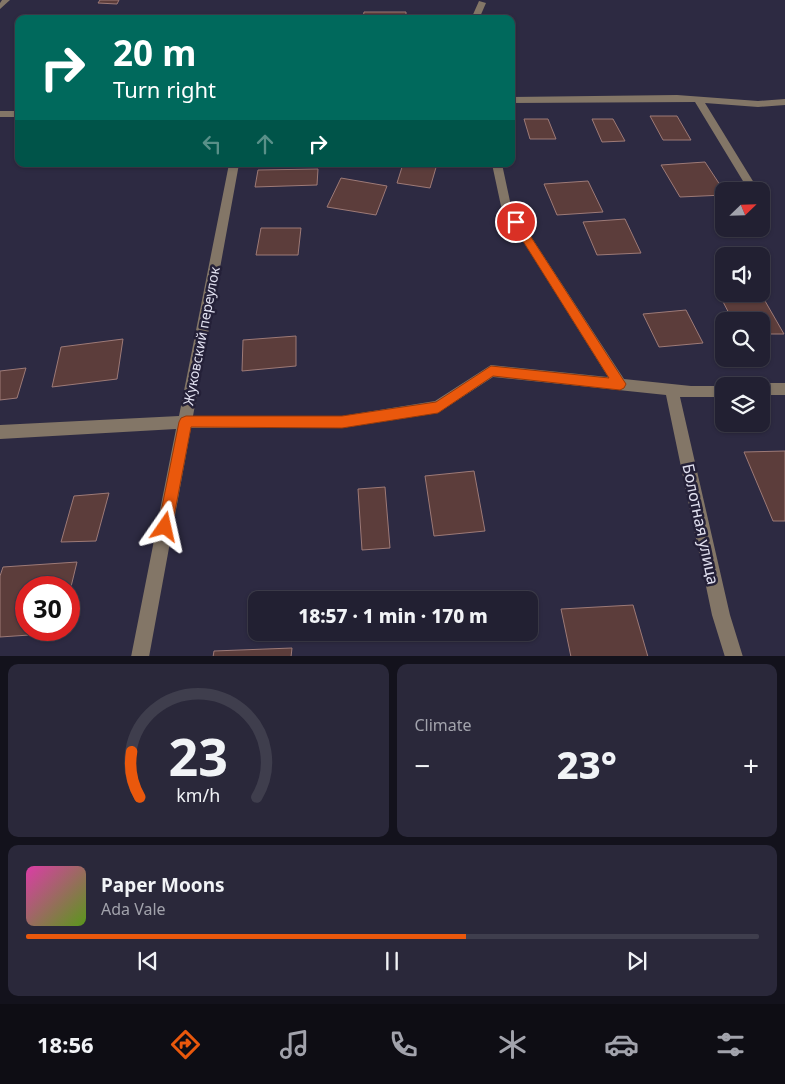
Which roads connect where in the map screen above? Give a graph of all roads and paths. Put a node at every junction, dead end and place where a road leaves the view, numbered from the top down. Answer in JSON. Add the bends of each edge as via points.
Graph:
{"nodes":[{"id":1,"x":6,"y":0,"type":"edge"},
{"id":2,"x":482,"y":3,"type":"dead end"},
{"id":3,"x":0,"y":7,"type":"edge"},
{"id":4,"x":477,"y":15,"type":"edge"},
{"id":5,"x":698,"y":99,"type":"junction"},
{"id":6,"x":515,"y":100,"type":"edge"},
{"id":7,"x":785,"y":102,"type":"edge"},
{"id":8,"x":0,"y":114,"type":"edge"},
{"id":9,"x":15,"y":114,"type":"edge"},
{"id":10,"x":233,"y":167,"type":"edge"},
{"id":11,"x":498,"y":167,"type":"edge"},
{"id":12,"x":749,"y":182,"type":"edge"},
{"id":13,"x":620,"y":384,"type":"junction"},
{"id":14,"x":785,"y":388,"type":"edge"},
{"id":15,"x":770,"y":389,"type":"edge"},
{"id":16,"x":672,"y":390,"type":"junction"},
{"id":17,"x":715,"y":391,"type":"edge"},
{"id":18,"x":186,"y":422,"type":"junction"},
{"id":19,"x":0,"y":432,"type":"edge"},
{"id":20,"x":140,"y":656,"type":"edge"},
{"id":21,"x":734,"y":656,"type":"edge"}],
"edges":[{"from":1,"to":3,"type":"street"},
{"from":2,"to":4,"type":"street"},
{"from":5,"to":6,"type":"street"},
{"from":5,"to":7,"type":"street","via":[[758,104]]},
{"from":5,"to":12,"type":"street"},
{"from":8,"to":9,"type":"street"},
{"from":10,"to":18,"type":"street","name":"Жуковский переулок"},
{"from":11,"to":13,"type":"street","via":[[506,206]]},
{"from":13,"to":16,"type":"street"},
{"from":13,"to":18,"type":"street","via":[[491,371],[438,407],[342,422]]},
{"from":14,"to":15,"type":"street"},
{"from":16,"to":17,"type":"street"},
{"from":16,"to":21,"type":"street","name":"Болотная улица","via":[[721,615]]},
{"from":18,"to":19,"type":"street"},
{"from":18,"to":20,"type":"street","name":"Жуковский переулок"}]}
